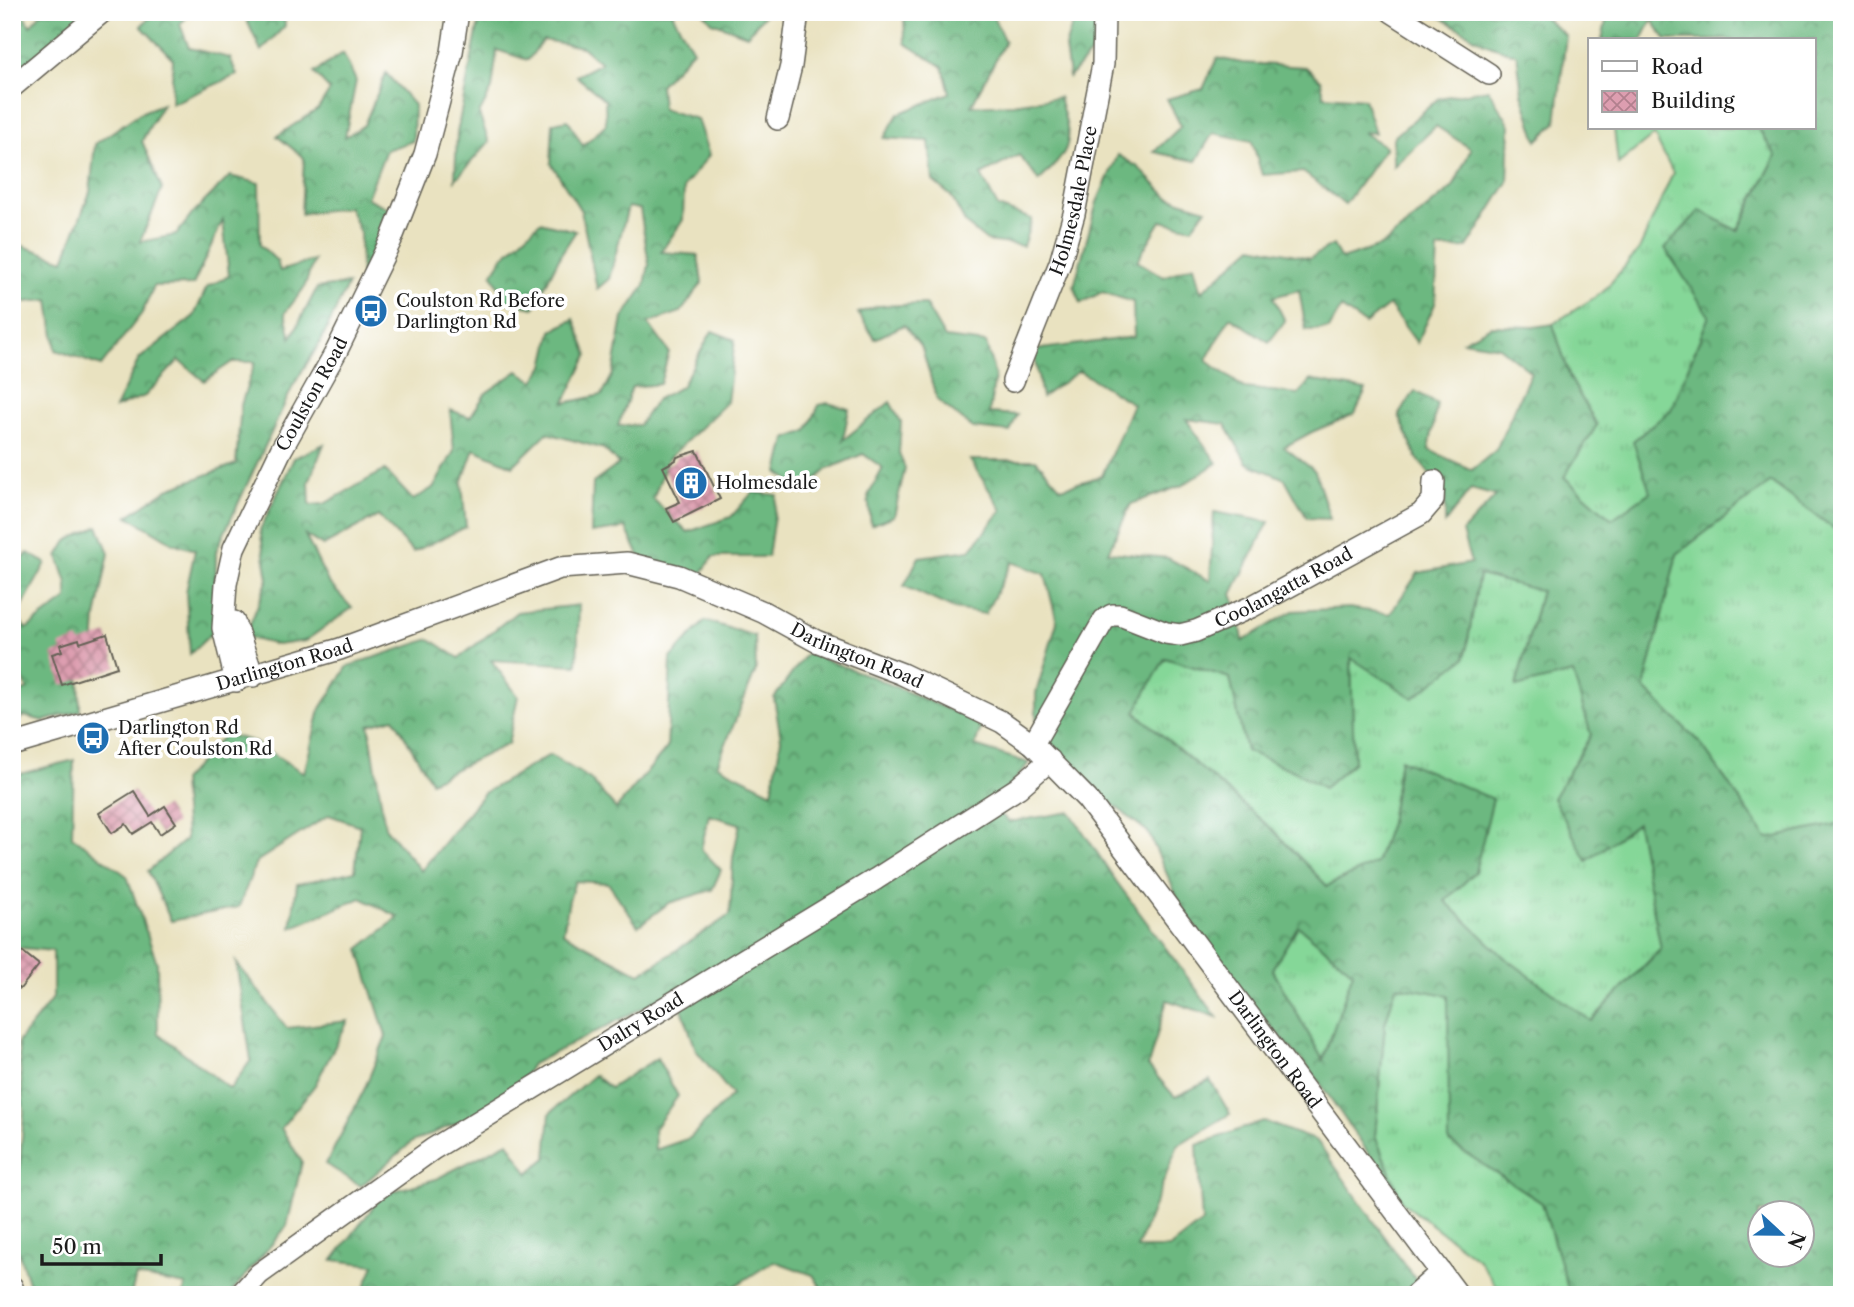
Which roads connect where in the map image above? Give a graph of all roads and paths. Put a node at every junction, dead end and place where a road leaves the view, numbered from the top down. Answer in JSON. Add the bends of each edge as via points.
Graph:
{"nodes":[{"id":1,"x":102,"y":12,"type":"edge"},
{"id":2,"x":458,"y":12,"type":"edge"},
{"id":3,"x":798,"y":12,"type":"edge"},
{"id":4,"x":1104,"y":12,"type":"edge"},
{"id":5,"x":1392,"y":12,"type":"edge"},
{"id":6,"x":1489,"y":74,"type":"dead end"},
{"id":7,"x":14,"y":83,"type":"edge"},
{"id":8,"x":778,"y":119,"type":"dead end"},
{"id":9,"x":1013,"y":381,"type":"dead end"},
{"id":10,"x":1434,"y":481,"type":"dead end"},
{"id":11,"x":244,"y":678,"type":"junction"},
{"id":12,"x":1033,"y":744,"type":"junction"},
{"id":13,"x":12,"y":746,"type":"edge"},
{"id":14,"x":1050,"y":760,"type":"junction"},
{"id":15,"x":1441,"y":1272,"type":"junction"},
{"id":16,"x":12,"y":1287,"type":"edge"},
{"id":17,"x":14,"y":1295,"type":"edge"},
{"id":18,"x":240,"y":1295,"type":"edge"},
{"id":19,"x":1415,"y":1295,"type":"edge"},
{"id":20,"x":1458,"y":1295,"type":"edge"}],
"edges":[{"from":1,"to":7,"type":"street"},
{"from":2,"to":11,"type":"street","name":"Coulston Road","via":[[425,154],[391,240],[234,548],[223,628]]},
{"from":3,"to":8,"type":"street"},
{"from":4,"to":9,"type":"street","name":"Holmesdale Place","via":[[1103,64],[1074,214],[1060,263]]},
{"from":5,"to":6,"type":"street"},
{"from":10,"to":12,"type":"street","name":"Coolangatta Road","via":[[1433,500],[1421,514],[1251,607],[1195,631],[1166,633],[1119,615],[1104,620]]},
{"from":11,"to":12,"type":"street","name":"Darlington Road","via":[[340,649],[560,568],[627,563],[680,576],[763,612],[816,641],[902,674],[1002,722]]},
{"from":11,"to":13,"type":"street","name":"Darlington Road"},
{"from":12,"to":14,"type":"street","name":"Darlington Road"},
{"from":14,"to":15,"type":"street","name":"Darlington Road","via":[[1087,799]]},
{"from":14,"to":18,"type":"street","name":"Dalry Road","via":[[1018,788],[876,879],[433,1149],[259,1274]]},
{"from":15,"to":19,"type":"street"},
{"from":15,"to":20,"type":"street","name":"Darlington Road"},
{"from":16,"to":17,"type":"street"}]}
